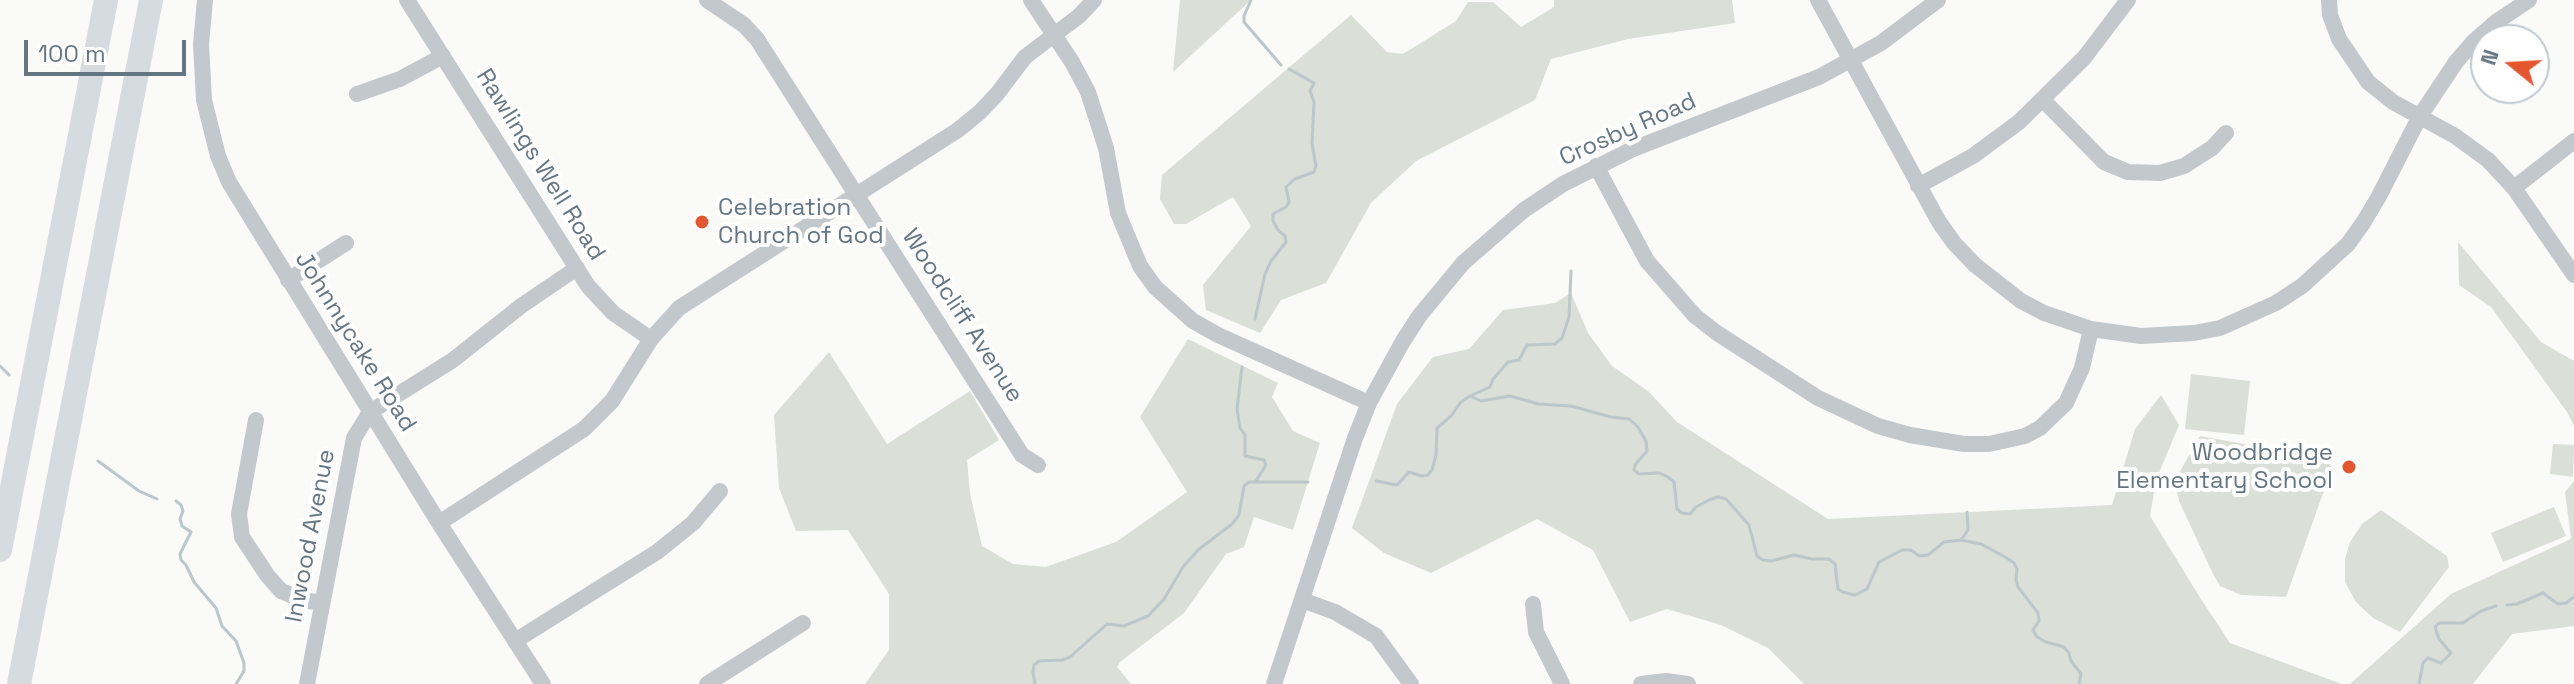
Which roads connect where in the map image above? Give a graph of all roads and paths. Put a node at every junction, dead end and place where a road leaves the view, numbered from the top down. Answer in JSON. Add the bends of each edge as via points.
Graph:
{"nodes":[{"id":1,"x":106,"y":0,"type":"edge"},
{"id":2,"x":151,"y":0,"type":"edge"},
{"id":3,"x":205,"y":0,"type":"edge"},
{"id":4,"x":407,"y":0,"type":"edge"},
{"id":5,"x":707,"y":0,"type":"edge"},
{"id":6,"x":1031,"y":0,"type":"edge"},
{"id":7,"x":1094,"y":0,"type":"edge"},
{"id":8,"x":1818,"y":0,"type":"edge"},
{"id":9,"x":1938,"y":0,"type":"edge"},
{"id":10,"x":2128,"y":0,"type":"edge"},
{"id":11,"x":2529,"y":0,"type":"edge"},
{"id":12,"x":2329,"y":1,"type":"edge"},
{"id":13,"x":1055,"y":34,"type":"junction"},
{"id":14,"x":443,"y":56,"type":"junction"},
{"id":15,"x":1851,"y":61,"type":"junction"},
{"id":16,"x":357,"y":94,"type":"dead end"},
{"id":17,"x":2043,"y":100,"type":"junction"},
{"id":18,"x":2420,"y":116,"type":"junction"},
{"id":19,"x":2226,"y":133,"type":"dead end"},
{"id":20,"x":2574,"y":141,"type":"edge"},
{"id":21,"x":1596,"y":166,"type":"junction"},
{"id":22,"x":1918,"y":186,"type":"junction"},
{"id":23,"x":2514,"y":188,"type":"junction"},
{"id":24,"x":856,"y":194,"type":"junction"},
{"id":25,"x":346,"y":243,"type":"dead end"},
{"id":26,"x":577,"y":268,"type":"junction"},
{"id":27,"x":2574,"y":275,"type":"edge"},
{"id":28,"x":288,"y":280,"type":"junction"},
{"id":29,"x":2091,"y":329,"type":"junction"},
{"id":30,"x":651,"y":339,"type":"junction"},
{"id":31,"x":1369,"y":403,"type":"junction"},
{"id":32,"x":370,"y":412,"type":"junction"},
{"id":33,"x":256,"y":420,"type":"dead end"},
{"id":34,"x":1038,"y":465,"type":"dead end"},
{"id":35,"x":720,"y":491,"type":"dead end"},
{"id":36,"x":439,"y":523,"type":"junction"},
{"id":37,"x":0,"y":550,"type":"edge"},
{"id":38,"x":1302,"y":600,"type":"junction"},
{"id":39,"x":322,"y":603,"type":"junction"},
{"id":40,"x":1533,"y":604,"type":"dead end"},
{"id":41,"x":803,"y":623,"type":"dead end"},
{"id":42,"x":515,"y":641,"type":"junction"},
{"id":43,"x":19,"y":684,"type":"edge"},
{"id":44,"x":307,"y":684,"type":"edge"},
{"id":45,"x":543,"y":684,"type":"edge"},
{"id":46,"x":707,"y":684,"type":"edge"},
{"id":47,"x":1274,"y":684,"type":"edge"},
{"id":48,"x":1411,"y":684,"type":"edge"},
{"id":49,"x":1562,"y":684,"type":"edge"},
{"id":50,"x":1641,"y":684,"type":"edge"},
{"id":51,"x":1688,"y":684,"type":"edge"}],
"edges":[{"from":1,"to":37,"type":"highway"},
{"from":2,"to":43,"type":"highway"},
{"from":3,"to":28,"type":"street","name":"Johnnycake Road","via":[[200,72],[209,126],[229,182]]},
{"from":4,"to":14,"type":"street","name":"Rawlings Well Road"},
{"from":5,"to":24,"type":"street","name":"Woodcliff Avenue","via":[[757,39]]},
{"from":6,"to":13,"type":"street"},
{"from":7,"to":13,"type":"street"},
{"from":8,"to":15,"type":"street"},
{"from":9,"to":15,"type":"street","name":"Crosby Road"},
{"from":10,"to":17,"type":"street","via":[[2084,58]]},
{"from":11,"to":18,"type":"street","via":[[2474,41]]},
{"from":12,"to":18,"type":"street","via":[[2339,39],[2368,82]]},
{"from":13,"to":24,"type":"street","via":[[1025,57],[997,94],[958,130]]},
{"from":13,"to":31,"type":"street","via":[[1088,92],[1118,213],[1140,266],[1155,287],[1193,321],[1218,335]]},
{"from":14,"to":16,"type":"street"},
{"from":14,"to":26,"type":"street","name":"Rawlings Well Road"},
{"from":15,"to":21,"type":"street","name":"Crosby Road"},
{"from":15,"to":22,"type":"street"},
{"from":17,"to":19,"type":"street","via":[[2097,157],[2128,172],[2160,173],[2184,166]]},
{"from":17,"to":22,"type":"street","via":[[1998,139]]},
{"from":18,"to":23,"type":"street","via":[[2473,147]]},
{"from":18,"to":29,"type":"street","via":[[2348,244],[2276,303],[2220,328],[2194,333],[2141,336]]},
{"from":20,"to":23,"type":"street"},
{"from":21,"to":29,"type":"street","via":[[1647,261],[1695,316],[1818,398],[1878,426],[1964,444],[2025,436],[2066,403]]},
{"from":21,"to":31,"type":"street","name":"Crosby Road","via":[[1524,210],[1463,263],[1420,315]]},
{"from":22,"to":29,"type":"street","via":[[1954,243],[1997,284],[2044,313]]},
{"from":23,"to":27,"type":"street"},
{"from":24,"to":30,"type":"street","via":[[695,297]]},
{"from":24,"to":34,"type":"street","name":"Woodcliff Avenue","via":[[1022,455]]},
{"from":25,"to":28,"type":"street"},
{"from":26,"to":30,"type":"street","name":"Rawlings Well Road","via":[[602,302]]},
{"from":26,"to":32,"type":"street","via":[[453,360]]},
{"from":28,"to":32,"type":"street","name":"Johnnycake Road"},
{"from":30,"to":36,"type":"street","via":[[612,401],[584,429]]},
{"from":31,"to":38,"type":"street","name":"Crosby Road"},
{"from":32,"to":36,"type":"street","name":"Johnnycake Road"},
{"from":32,"to":39,"type":"street","name":"Inwood Avenue","via":[[354,438]]},
{"from":33,"to":39,"type":"street","via":[[239,514],[242,537],[281,591]]},
{"from":35,"to":42,"type":"street","via":[[693,523],[657,552]]},
{"from":36,"to":42,"type":"street","name":"Johnnycake Road"},
{"from":38,"to":47,"type":"street","name":"Crosby Road"},
{"from":38,"to":48,"type":"street","via":[[1376,636]]},
{"from":39,"to":44,"type":"street","name":"Inwood Avenue"},
{"from":40,"to":49,"type":"street","via":[[1536,632]]},
{"from":41,"to":46,"type":"street"},
{"from":42,"to":45,"type":"street","name":"Johnnycake Road"},
{"from":50,"to":51,"type":"street"}]}
